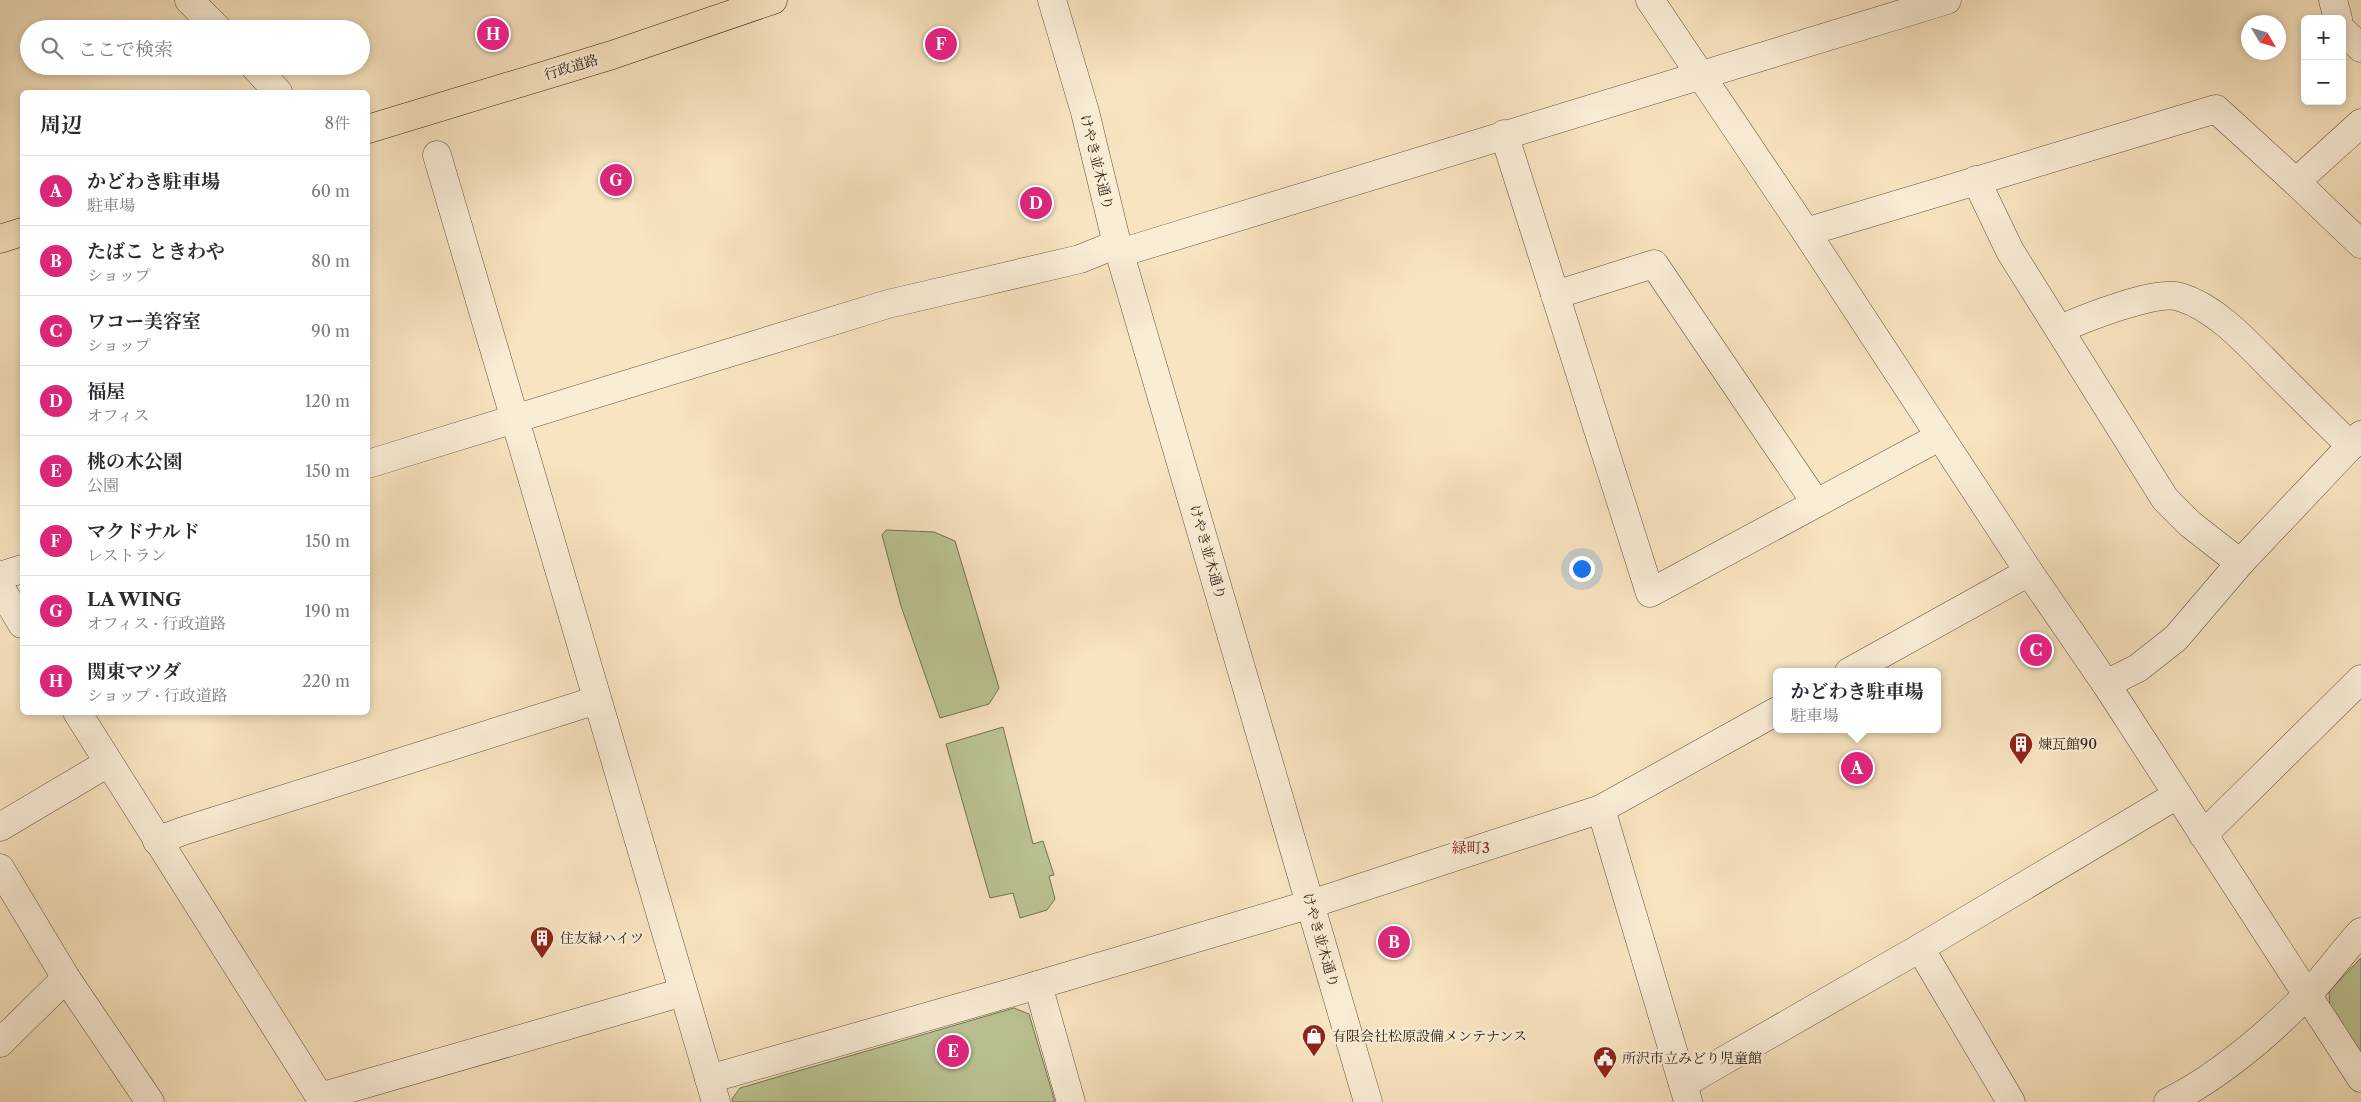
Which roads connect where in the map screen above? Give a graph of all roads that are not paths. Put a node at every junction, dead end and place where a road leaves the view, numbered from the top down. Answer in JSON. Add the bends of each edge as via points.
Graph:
{"nodes":[{"id":1,"x":188,"y":0,"type":"edge"},
{"id":2,"x":773,"y":0,"type":"edge"},
{"id":3,"x":1052,"y":0,"type":"edge"},
{"id":4,"x":1650,"y":0,"type":"edge"},
{"id":5,"x":1947,"y":0,"type":"edge"},
{"id":6,"x":2333,"y":0,"type":"edge"},
{"id":7,"x":2337,"y":15,"type":"edge"},
{"id":8,"x":209,"y":20,"type":"edge"},
{"id":9,"x":2346,"y":34,"type":"edge"},
{"id":10,"x":2361,"y":48,"type":"edge"},
{"id":11,"x":1699,"y":74,"type":"junction"},
{"id":12,"x":262,"y":75,"type":"edge"},
{"id":13,"x":276,"y":90,"type":"edge"},
{"id":14,"x":2361,"y":123,"type":"edge"},
{"id":15,"x":370,"y":128,"type":"edge"},
{"id":16,"x":1504,"y":134,"type":"junction"},
{"id":17,"x":437,"y":156,"type":"dead end"},
{"id":18,"x":1976,"y":180,"type":"junction"},
{"id":19,"x":2296,"y":182,"type":"junction"},
{"id":20,"x":1806,"y":232,"type":"junction"},
{"id":21,"x":20,"y":233,"type":"edge"},
{"id":22,"x":0,"y":238,"type":"edge"},
{"id":23,"x":2361,"y":244,"type":"edge"},
{"id":24,"x":1119,"y":249,"type":"junction"},
{"id":25,"x":1555,"y":295,"type":"junction"},
{"id":26,"x":2060,"y":329,"type":"junction"},
{"id":27,"x":513,"y":420,"type":"junction"},
{"id":28,"x":1939,"y":437,"type":"junction"},
{"id":29,"x":2356,"y":441,"type":"edge"},
{"id":30,"x":370,"y":463,"type":"edge"},
{"id":31,"x":1816,"y":503,"type":"junction"},
{"id":32,"x":2240,"y":563,"type":"junction"},
{"id":33,"x":20,"y":570,"type":"edge"},
{"id":34,"x":2029,"y":572,"type":"junction"},
{"id":35,"x":0,"y":576,"type":"edge"},
{"id":36,"x":0,"y":587,"type":"edge"},
{"id":37,"x":20,"y":621,"type":"edge"},
{"id":38,"x":1856,"y":668,"type":"edge"},
{"id":39,"x":2361,"y":679,"type":"edge"},
{"id":40,"x":2106,"y":684,"type":"junction"},
{"id":41,"x":598,"y":700,"type":"junction"},
{"id":42,"x":1773,"y":713,"type":"edge"},
{"id":43,"x":79,"y":715,"type":"edge"},
{"id":44,"x":108,"y":763,"type":"junction"},
{"id":45,"x":2177,"y":795,"type":"junction"},
{"id":46,"x":1596,"y":806,"type":"junction"},
{"id":47,"x":0,"y":827,"type":"edge"},
{"id":48,"x":2203,"y":835,"type":"junction"},
{"id":49,"x":157,"y":842,"type":"junction"},
{"id":50,"x":0,"y":868,"type":"edge"},
{"id":51,"x":1311,"y":904,"type":"junction"},
{"id":52,"x":2361,"y":932,"type":"edge"},
{"id":53,"x":1920,"y":948,"type":"junction"},
{"id":54,"x":66,"y":978,"type":"junction"},
{"id":55,"x":1038,"y":985,"type":"junction"},
{"id":56,"x":683,"y":992,"type":"junction"},
{"id":57,"x":2307,"y":995,"type":"junction"},
{"id":58,"x":0,"y":1043,"type":"edge"},
{"id":59,"x":2361,"y":1078,"type":"edge"},
{"id":60,"x":712,"y":1090,"type":"edge"},
{"id":61,"x":1686,"y":1093,"type":"edge"},
{"id":62,"x":322,"y":1099,"type":"edge"},
{"id":63,"x":150,"y":1102,"type":"edge"},
{"id":64,"x":1071,"y":1102,"type":"edge"},
{"id":65,"x":1368,"y":1102,"type":"edge"},
{"id":66,"x":2010,"y":1102,"type":"edge"},
{"id":67,"x":2168,"y":1102,"type":"edge"}],
"edges":[{"from":1,"to":8,"type":"street"},
{"from":2,"to":15,"type":"highway","name":"行政道路","via":[[612,55]]},
{"from":3,"to":24,"type":"street","name":"けやき並木通り","via":[[1085,112]]},
{"from":4,"to":11,"type":"street"},
{"from":5,"to":11,"type":"street"},
{"from":6,"to":7,"type":"street"},
{"from":9,"to":10,"type":"street"},
{"from":11,"to":16,"type":"street"},
{"from":11,"to":20,"type":"street"},
{"from":12,"to":13,"type":"street"},
{"from":14,"to":19,"type":"street"},
{"from":16,"to":24,"type":"street","via":[[1325,197]]},
{"from":16,"to":25,"type":"street"},
{"from":17,"to":27,"type":"street"},
{"from":18,"to":19,"type":"street","via":[[2216,109]]},
{"from":18,"to":20,"type":"street"},
{"from":18,"to":26,"type":"street","via":[[2010,251]]},
{"from":19,"to":23,"type":"street"},
{"from":20,"to":28,"type":"street"},
{"from":21,"to":22,"type":"highway"},
{"from":24,"to":27,"type":"street","via":[[888,304]]},
{"from":24,"to":51,"type":"street","name":"けやき並木通り"},
{"from":25,"to":31,"type":"street","via":[[1654,264]]},
{"from":25,"to":31,"type":"street","via":[[1650,593]]},
{"from":26,"to":29,"type":"street","via":[[2107,310],[2153,298],[2179,296],[2211,313],[2234,331]]},
{"from":26,"to":32,"type":"street","via":[[2165,499],[2190,524]]},
{"from":27,"to":30,"type":"street"},
{"from":27,"to":41,"type":"street"},
{"from":28,"to":31,"type":"street"},
{"from":28,"to":34,"type":"street"},
{"from":29,"to":32,"type":"street"},
{"from":32,"to":40,"type":"street","via":[[2176,638],[2138,668]]},
{"from":33,"to":35,"type":"street"},
{"from":34,"to":38,"type":"street"},
{"from":34,"to":40,"type":"street"},
{"from":36,"to":37,"type":"street"},
{"from":39,"to":48,"type":"street"},
{"from":40,"to":45,"type":"street"},
{"from":41,"to":49,"type":"street","via":[[183,831]]},
{"from":41,"to":56,"type":"street"},
{"from":42,"to":46,"type":"street"},
{"from":43,"to":44,"type":"street"},
{"from":44,"to":47,"type":"street"},
{"from":44,"to":49,"type":"street"},
{"from":45,"to":48,"type":"street"},
{"from":45,"to":53,"type":"street"},
{"from":46,"to":51,"type":"street"},
{"from":46,"to":61,"type":"street"},
{"from":48,"to":57,"type":"street"},
{"from":49,"to":62,"type":"street"},
{"from":50,"to":54,"type":"street"},
{"from":51,"to":55,"type":"street"},
{"from":51,"to":65,"type":"street","name":"けやき並木通り"},
{"from":52,"to":57,"type":"street"},
{"from":53,"to":61,"type":"street"},
{"from":53,"to":66,"type":"street"},
{"from":54,"to":58,"type":"street"},
{"from":54,"to":63,"type":"street"},
{"from":55,"to":60,"type":"street"},
{"from":55,"to":64,"type":"street"},
{"from":56,"to":60,"type":"street"},
{"from":56,"to":62,"type":"street"},
{"from":57,"to":59,"type":"street"},
{"from":57,"to":67,"type":"street","via":[[2233,1061],[2192,1090]]}]}
